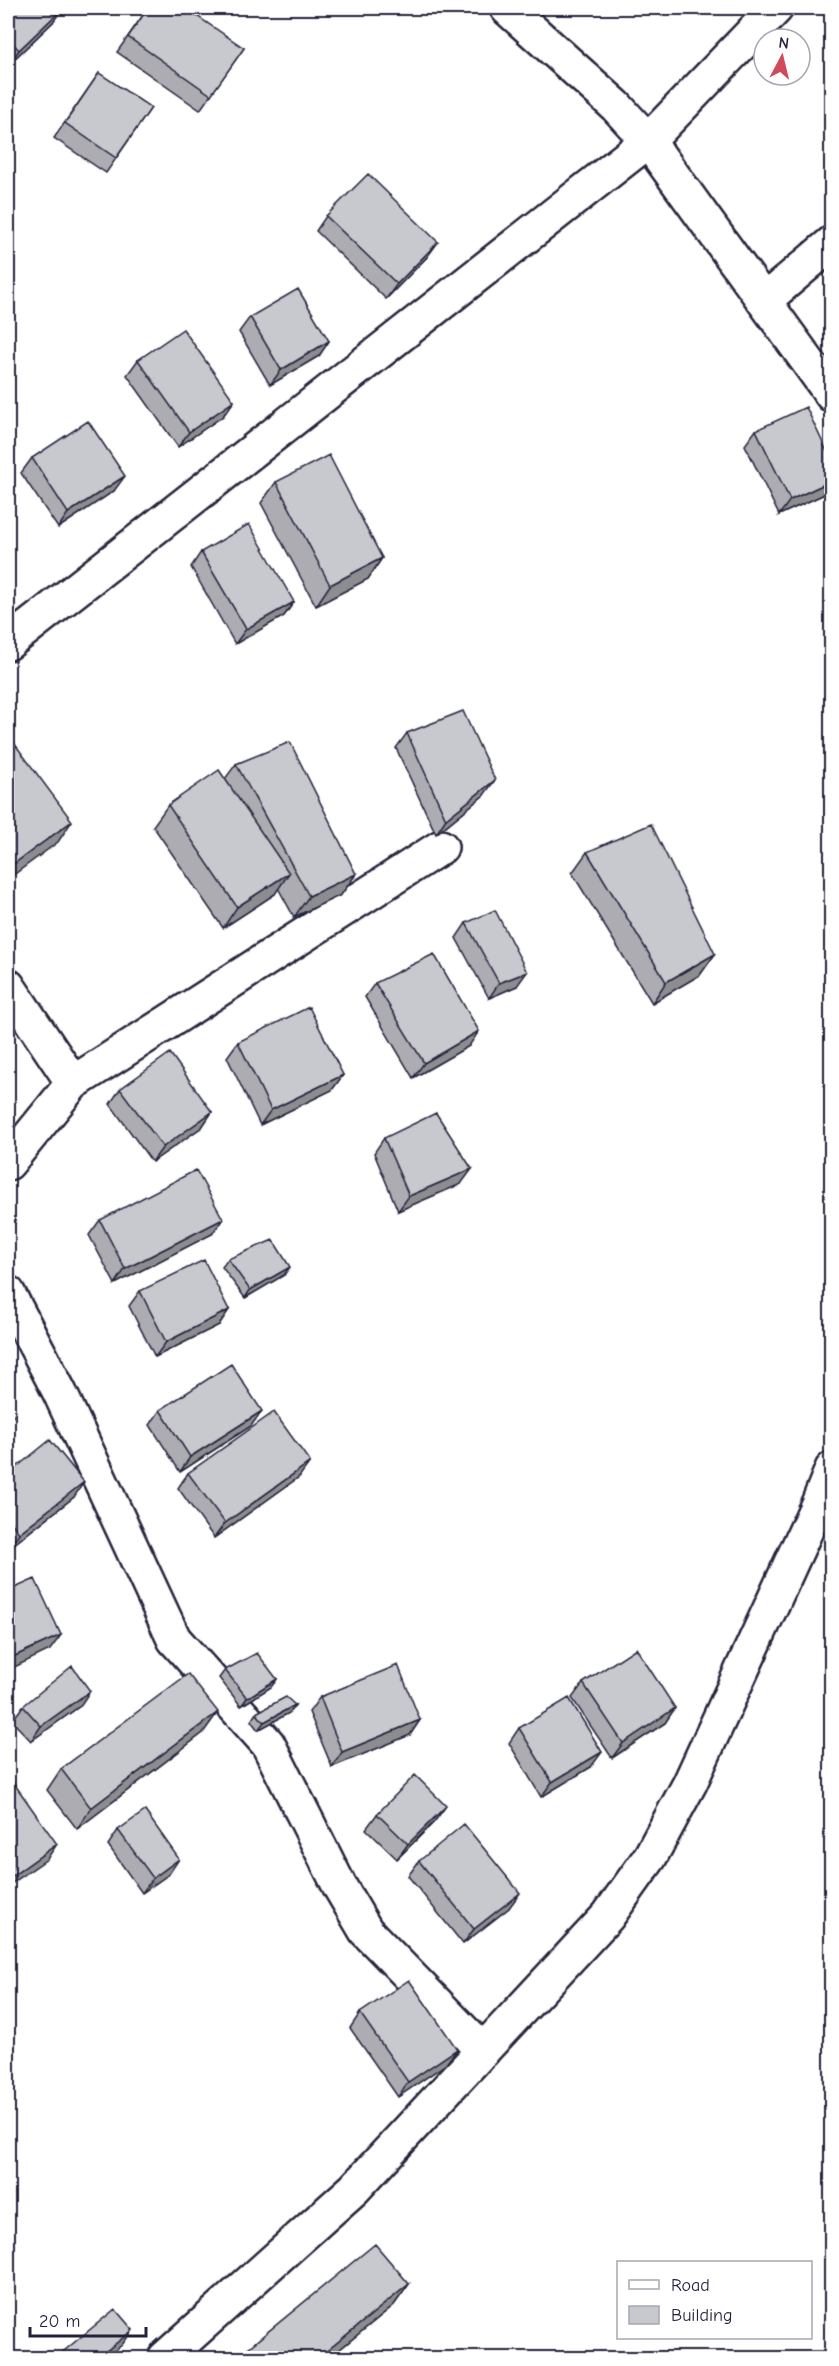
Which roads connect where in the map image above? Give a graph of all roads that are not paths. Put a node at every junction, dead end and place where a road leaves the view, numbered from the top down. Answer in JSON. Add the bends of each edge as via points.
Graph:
{"nodes":[{"id":1,"x":507,"y":8,"type":"edge"},
{"id":2,"x":776,"y":8,"type":"edge"},
{"id":3,"x":648,"y":141,"type":"junction"},
{"id":4,"x":831,"y":243,"type":"edge"},
{"id":5,"x":765,"y":300,"type":"junction"},
{"id":6,"x":831,"y":395,"type":"edge"},
{"id":7,"x":8,"y":643,"type":"edge"},
{"id":8,"x":441,"y":847,"type":"dead end"},
{"id":9,"x":8,"y":986,"type":"edge"},
{"id":10,"x":73,"y":1083,"type":"junction"},
{"id":11,"x":8,"y":1163,"type":"edge"},
{"id":12,"x":8,"y":1293,"type":"edge"},
{"id":13,"x":831,"y":1469,"type":"edge"},
{"id":14,"x":483,"y":2051,"type":"junction"},
{"id":15,"x":165,"y":2358,"type":"edge"}],
"edges":[{"from":1,"to":3,"type":"street","via":[[616,106]]},
{"from":2,"to":3,"type":"street"},
{"from":3,"to":5,"type":"street"},
{"from":3,"to":7,"type":"street"},
{"from":4,"to":5,"type":"street"},
{"from":5,"to":6,"type":"street"},
{"from":8,"to":10,"type":"street"},
{"from":9,"to":10,"type":"street"},
{"from":10,"to":11,"type":"street"},
{"from":12,"to":14,"type":"street","via":[[60,1393],[174,1639],[268,1744],[366,1931]]},
{"from":13,"to":14,"type":"street","via":[[690,1783],[650,1857],[608,1916]]},
{"from":14,"to":15,"type":"street","via":[[354,2188]]}]}
